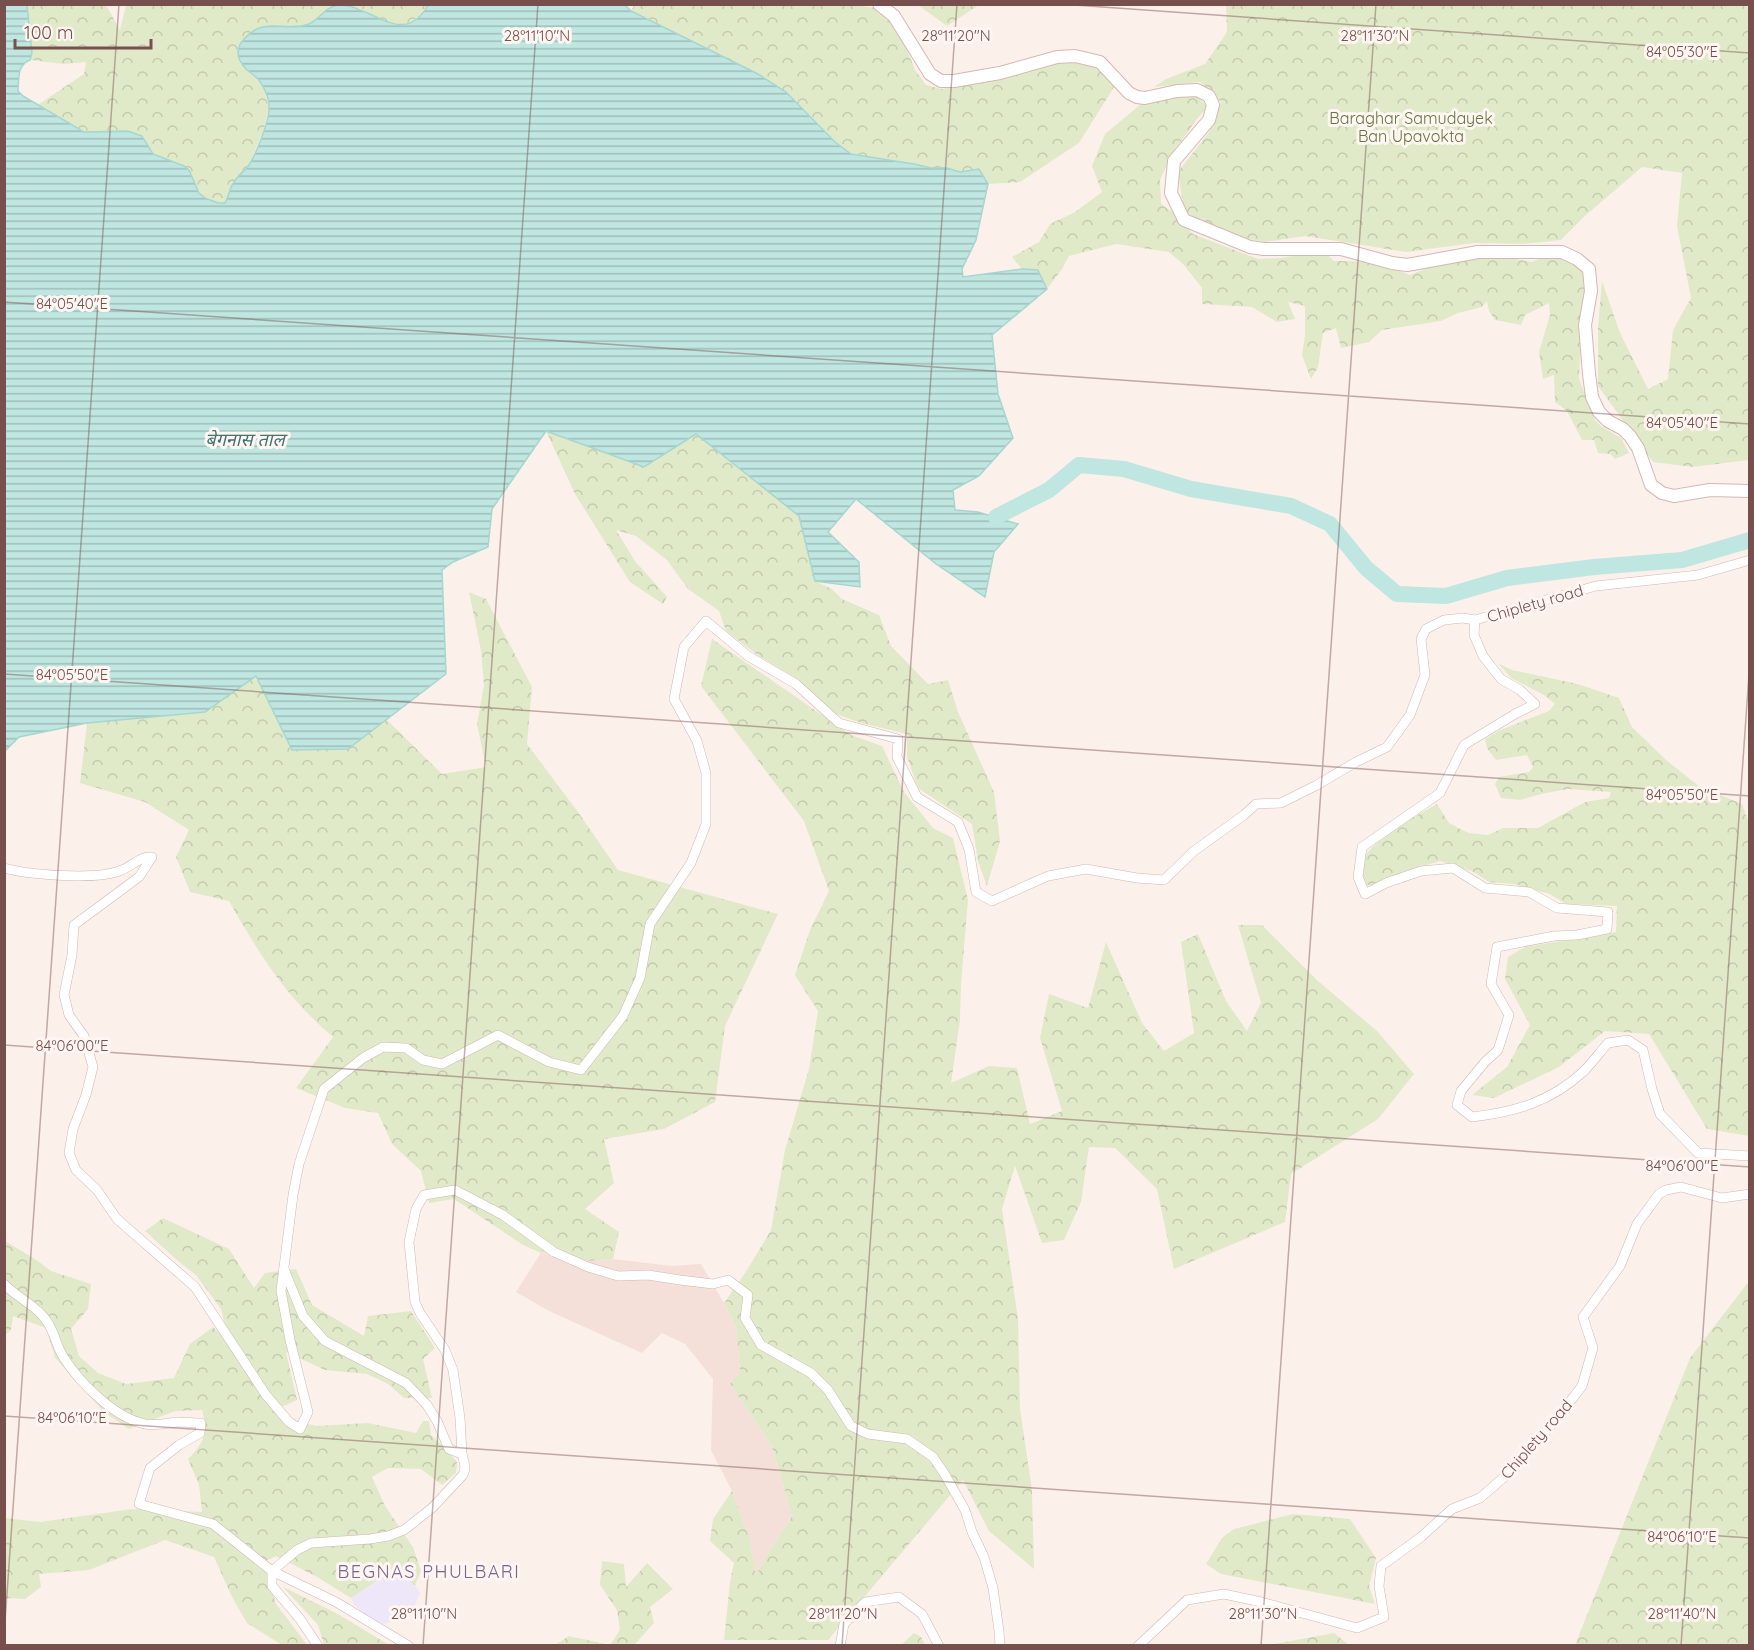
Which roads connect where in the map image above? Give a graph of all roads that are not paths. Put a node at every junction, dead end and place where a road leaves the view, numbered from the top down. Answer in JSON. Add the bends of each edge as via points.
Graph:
{"nodes":[{"id":1,"x":879,"y":4,"type":"edge"},
{"id":2,"x":1749,"y":491,"type":"edge"},
{"id":3,"x":1749,"y":560,"type":"edge"},
{"id":4,"x":1475,"y":620,"type":"junction"},
{"id":5,"x":4,"y":868,"type":"edge"},
{"id":6,"x":1749,"y":1156,"type":"edge"},
{"id":7,"x":1749,"y":1194,"type":"edge"},
{"id":8,"x":284,"y":1267,"type":"junction"},
{"id":9,"x":4,"y":1284,"type":"edge"},
{"id":10,"x":462,"y":1454,"type":"junction"},
{"id":11,"x":273,"y":1571,"type":"junction"},
{"id":12,"x":318,"y":1646,"type":"edge"},
{"id":13,"x":409,"y":1646,"type":"edge"},
{"id":14,"x":840,"y":1646,"type":"edge"},
{"id":15,"x":939,"y":1646,"type":"edge"},
{"id":16,"x":1000,"y":1646,"type":"edge"},
{"id":17,"x":1138,"y":1646,"type":"edge"}],
"edges":[{"from":1,"to":2,"type":"main road","via":[[894,16],[930,74],[941,81],[1075,56],[1100,62],[1137,97],[1197,90],[1209,96],[1213,105],[1209,120],[1174,161],[1171,193],[1184,220],[1250,247],[1341,249],[1407,265],[1478,252],[1562,252],[1577,258],[1589,269],[1591,291],[1585,325],[1592,396],[1599,412],[1623,429],[1638,448],[1651,485],[1674,496],[1710,490]]},
{"from":3,"to":4,"type":"street","name":"Chiplety road","via":[[1698,574],[1596,586]]},
{"from":4,"to":6,"type":"street","name":"Chiplety road","via":[[1474,635],[1483,656],[1501,679],[1535,704],[1464,745],[1440,793],[1362,847],[1358,877],[1365,894],[1421,871],[1453,868],[1485,888],[1529,892],[1557,908],[1608,912],[1607,929],[1497,947],[1491,984],[1509,1015],[1498,1050],[1461,1091],[1457,1106],[1472,1117],[1502,1114],[1535,1104],[1584,1071],[1608,1043],[1628,1040],[1643,1050],[1660,1114],[1698,1153]]},
{"from":4,"to":8,"type":"street","via":[[1444,620],[1426,629],[1420,639],[1425,675],[1410,715],[1387,747],[1281,803],[1256,804],[1194,851],[1164,880],[1086,869],[1048,876],[992,901],[976,892],[969,849],[958,822],[917,797],[897,758],[898,739],[838,723],[795,684],[748,656],[706,621],[684,647],[674,699],[697,741],[706,773],[706,824],[691,864],[650,924],[640,978],[624,1016],[581,1070],[549,1062],[498,1035],[442,1064],[423,1060],[406,1048],[383,1047],[363,1058],[324,1089],[299,1164]]},
{"from":5,"to":8,"type":"street","via":[[90,876],[119,872],[145,856],[153,857],[139,876],[74,925],[64,995],[69,1015],[84,1036],[93,1067],[69,1153],[76,1170],[97,1190],[117,1219],[195,1287],[266,1395],[300,1429],[308,1412],[280,1291]]},
{"from":7,"to":17,"type":"street","name":"Chiplety road","via":[[1722,1197],[1682,1187],[1659,1194],[1637,1224],[1620,1266],[1583,1317],[1593,1348],[1582,1386],[1518,1465],[1480,1498],[1452,1509],[1381,1566],[1379,1586],[1384,1617],[1357,1628],[1224,1594],[1187,1600]]},
{"from":8,"to":10,"type":"street","via":[[303,1316],[325,1341],[406,1383],[427,1405],[449,1449]]},
{"from":9,"to":11,"type":"street","via":[[45,1318],[62,1357],[117,1412],[143,1424],[201,1423],[200,1433],[150,1468],[139,1504],[213,1524]]},
{"from":10,"to":11,"type":"street","via":[[462,1476],[404,1530],[370,1539],[311,1543]]},
{"from":10,"to":16,"type":"street","via":[[453,1370],[415,1302],[410,1242],[416,1209],[424,1195],[455,1190],[503,1215],[554,1252],[588,1267],[618,1276],[648,1275],[713,1284],[728,1280],[748,1295],[744,1318],[761,1345],[811,1373],[828,1390],[851,1426],[868,1434],[907,1439],[933,1457],[945,1473],[984,1557],[993,1588]]},
{"from":11,"to":12,"type":"street","via":[[272,1586]]},
{"from":11,"to":13,"type":"street","via":[[336,1602]]},
{"from":14,"to":15,"type":"street","via":[[844,1624],[865,1602],[899,1597],[922,1614]]}]}
